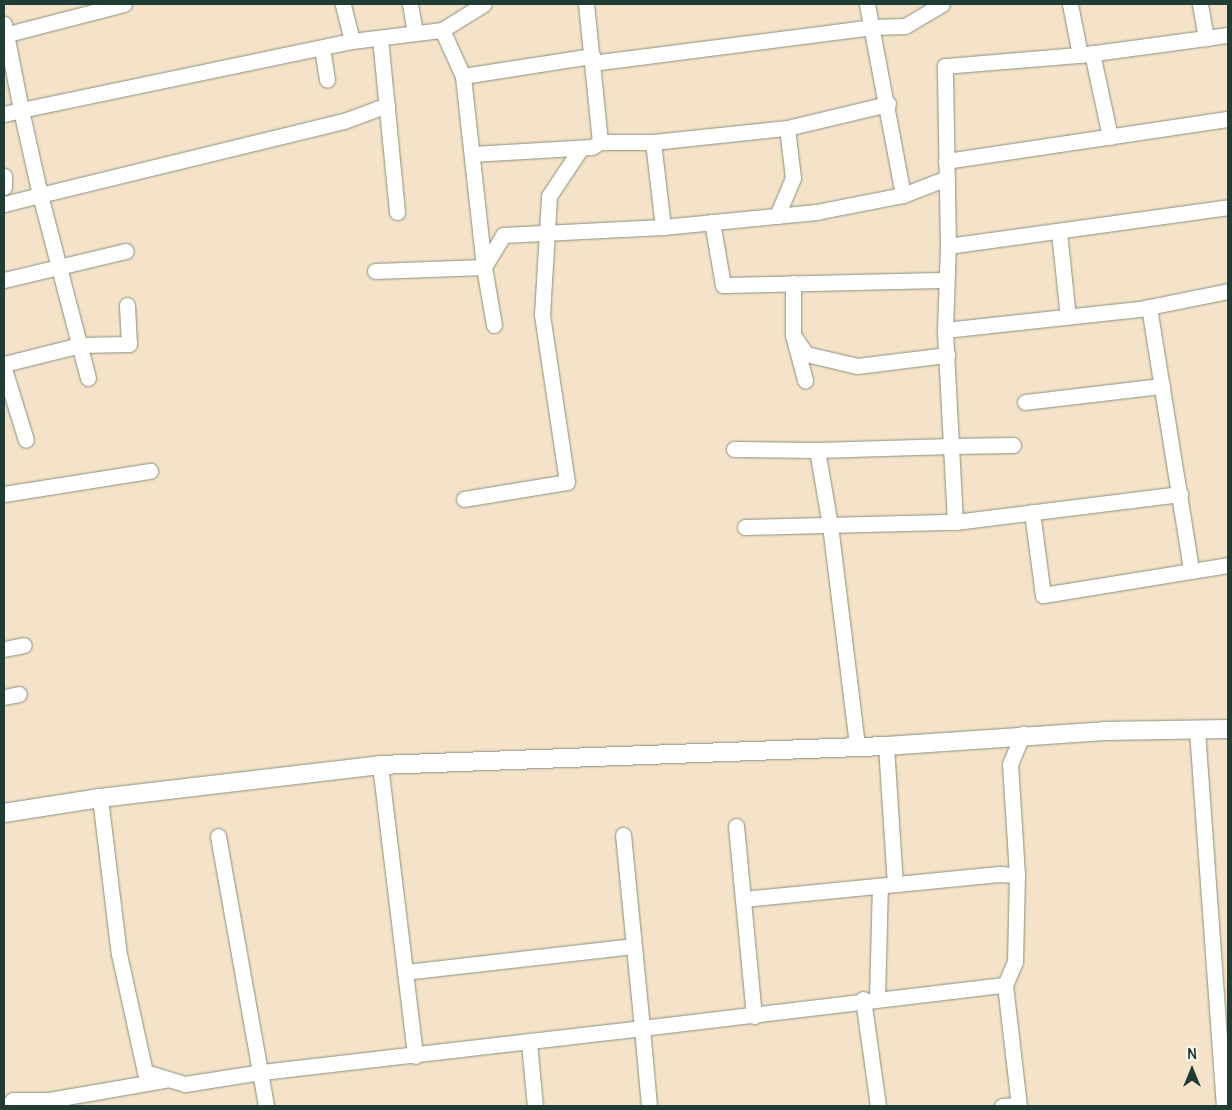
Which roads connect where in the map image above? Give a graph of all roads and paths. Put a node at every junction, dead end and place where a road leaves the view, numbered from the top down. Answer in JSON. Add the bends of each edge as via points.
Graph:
{"nodes":[{"id":1,"x":124,"y":4,"type":"edge"},
{"id":2,"x":343,"y":4,"type":"edge"},
{"id":3,"x":410,"y":4,"type":"edge"},
{"id":4,"x":484,"y":4,"type":"edge"},
{"id":5,"x":586,"y":4,"type":"edge"},
{"id":6,"x":867,"y":4,"type":"edge"},
{"id":7,"x":942,"y":4,"type":"edge"},
{"id":8,"x":1070,"y":4,"type":"edge"},
{"id":9,"x":1200,"y":4,"type":"edge"},
{"id":10,"x":67,"y":10,"type":"edge"},
{"id":11,"x":873,"y":27,"type":"junction"},
{"id":12,"x":442,"y":30,"type":"junction"},
{"id":13,"x":4,"y":31,"type":"edge"},
{"id":14,"x":415,"y":33,"type":"junction"},
{"id":15,"x":1228,"y":35,"type":"edge"},
{"id":16,"x":380,"y":38,"type":"junction"},
{"id":17,"x":1206,"y":38,"type":"junction"},
{"id":18,"x":352,"y":42,"type":"junction"},
{"id":19,"x":322,"y":48,"type":"junction"},
{"id":20,"x":1086,"y":54,"type":"junction"},
{"id":21,"x":592,"y":60,"type":"junction"},
{"id":22,"x":463,"y":76,"type":"junction"},
{"id":23,"x":327,"y":80,"type":"dead end"},
{"id":24,"x":888,"y":104,"type":"junction"},
{"id":25,"x":386,"y":105,"type":"junction"},
{"id":26,"x":21,"y":110,"type":"junction"},
{"id":27,"x":4,"y":114,"type":"edge"},
{"id":28,"x":1228,"y":119,"type":"edge"},
{"id":29,"x":787,"y":128,"type":"junction"},
{"id":30,"x":1110,"y":136,"type":"junction"},
{"id":31,"x":600,"y":142,"type":"junction"},
{"id":32,"x":652,"y":142,"type":"junction"},
{"id":33,"x":581,"y":148,"type":"junction"},
{"id":34,"x":472,"y":154,"type":"junction"},
{"id":35,"x":946,"y":161,"type":"junction"},
{"id":36,"x":4,"y":176,"type":"edge"},
{"id":37,"x":947,"y":178,"type":"junction"},
{"id":38,"x":4,"y":186,"type":"edge"},
{"id":39,"x":40,"y":195,"type":"junction"},
{"id":40,"x":902,"y":195,"type":"junction"},
{"id":41,"x":4,"y":204,"type":"edge"},
{"id":42,"x":1228,"y":207,"type":"edge"},
{"id":43,"x":397,"y":212,"type":"dead end"},
{"id":44,"x":777,"y":216,"type":"junction"},
{"id":45,"x":712,"y":222,"type":"junction"},
{"id":46,"x":663,"y":226,"type":"junction"},
{"id":47,"x":547,"y":232,"type":"junction"},
{"id":48,"x":1059,"y":232,"type":"junction"},
{"id":49,"x":948,"y":246,"type":"junction"},
{"id":50,"x":126,"y":251,"type":"dead end"},
{"id":51,"x":61,"y":266,"type":"junction"},
{"id":52,"x":484,"y":267,"type":"junction"},
{"id":53,"x":375,"y":271,"type":"dead end"},
{"id":54,"x":4,"y":280,"type":"edge"},
{"id":55,"x":944,"y":280,"type":"junction"},
{"id":56,"x":793,"y":283,"type":"junction"},
{"id":57,"x":1228,"y":296,"type":"edge"},
{"id":58,"x":127,"y":305,"type":"dead end"},
{"id":59,"x":1149,"y":307,"type":"junction"},
{"id":60,"x":1068,"y":317,"type":"junction"},
{"id":61,"x":494,"y":325,"type":"dead end"},
{"id":62,"x":945,"y":330,"type":"junction"},
{"id":63,"x":793,"y":334,"type":"junction"},
{"id":64,"x":80,"y":345,"type":"junction"},
{"id":65,"x":947,"y":355,"type":"junction"},
{"id":66,"x":4,"y":364,"type":"edge"},
{"id":67,"x":4,"y":369,"type":"edge"},
{"id":68,"x":88,"y":378,"type":"dead end"},
{"id":69,"x":805,"y":380,"type":"dead end"},
{"id":70,"x":1162,"y":386,"type":"junction"},
{"id":71,"x":1025,"y":402,"type":"dead end"},
{"id":72,"x":26,"y":440,"type":"dead end"},
{"id":73,"x":1013,"y":445,"type":"dead end"},
{"id":74,"x":951,"y":446,"type":"junction"},
{"id":75,"x":734,"y":449,"type":"dead end"},
{"id":76,"x":817,"y":450,"type":"junction"},
{"id":77,"x":150,"y":471,"type":"dead end"},
{"id":78,"x":4,"y":494,"type":"edge"},
{"id":79,"x":1180,"y":494,"type":"junction"},
{"id":80,"x":464,"y":499,"type":"dead end"},
{"id":81,"x":1032,"y":512,"type":"junction"},
{"id":82,"x":955,"y":522,"type":"junction"},
{"id":83,"x":830,"y":525,"type":"junction"},
{"id":84,"x":745,"y":527,"type":"dead end"},
{"id":85,"x":1228,"y":565,"type":"edge"},
{"id":86,"x":1191,"y":570,"type":"junction"},
{"id":87,"x":24,"y":645,"type":"dead end"},
{"id":88,"x":4,"y":649,"type":"edge"},
{"id":89,"x":1228,"y":729,"type":"edge"},
{"id":90,"x":1197,"y":730,"type":"junction"},
{"id":91,"x":1023,"y":734,"type":"junction"},
{"id":92,"x":857,"y":745,"type":"junction"},
{"id":93,"x":886,"y":746,"type":"junction"},
{"id":94,"x":380,"y":765,"type":"junction"},
{"id":95,"x":100,"y":798,"type":"junction"},
{"id":96,"x":4,"y":813,"type":"edge"},
{"id":97,"x":736,"y":826,"type":"dead end"},
{"id":98,"x":624,"y":835,"type":"dead end"},
{"id":99,"x":218,"y":836,"type":"dead end"},
{"id":100,"x":1017,"y":875,"type":"junction"},
{"id":101,"x":888,"y":885,"type":"junction"},
{"id":102,"x":743,"y":899,"type":"junction"},
{"id":103,"x":633,"y":946,"type":"junction"},
{"id":104,"x":405,"y":972,"type":"junction"},
{"id":105,"x":1005,"y":985,"type":"junction"},
{"id":106,"x":870,"y":999,"type":"junction"},
{"id":107,"x":754,"y":1016,"type":"junction"},
{"id":108,"x":642,"y":1028,"type":"junction"},
{"id":109,"x":528,"y":1043,"type":"junction"},
{"id":110,"x":415,"y":1056,"type":"junction"},
{"id":111,"x":262,"y":1072,"type":"junction"},
{"id":112,"x":169,"y":1079,"type":"junction"},
{"id":113,"x":8,"y":1106,"type":"edge"},
{"id":114,"x":266,"y":1106,"type":"edge"},
{"id":115,"x":535,"y":1106,"type":"edge"},
{"id":116,"x":649,"y":1106,"type":"edge"},
{"id":117,"x":878,"y":1106,"type":"edge"},
{"id":118,"x":1002,"y":1106,"type":"edge"},
{"id":119,"x":1019,"y":1106,"type":"edge"},
{"id":120,"x":1223,"y":1106,"type":"edge"}],
"edges":[{"from":1,"to":10,"type":"street"},
{"from":2,"to":18,"type":"street"},
{"from":3,"to":14,"type":"street"},
{"from":4,"to":12,"type":"street"},
{"from":5,"to":21,"type":"street"},
{"from":6,"to":11,"type":"street"},
{"from":7,"to":11,"type":"street","via":[[904,26]]},
{"from":8,"to":20,"type":"street"},
{"from":9,"to":17,"type":"street"},
{"from":10,"to":13,"type":"street"},
{"from":11,"to":21,"type":"street"},
{"from":11,"to":24,"type":"street"},
{"from":12,"to":14,"type":"street"},
{"from":12,"to":22,"type":"street"},
{"from":13,"to":26,"type":"street"},
{"from":14,"to":16,"type":"street"},
{"from":15,"to":17,"type":"street"},
{"from":16,"to":18,"type":"street"},
{"from":16,"to":25,"type":"street"},
{"from":17,"to":20,"type":"street"},
{"from":18,"to":19,"type":"street"},
{"from":19,"to":23,"type":"street"},
{"from":19,"to":26,"type":"street"},
{"from":20,"to":30,"type":"street"},
{"from":20,"to":35,"type":"street","via":[[945,66]]},
{"from":21,"to":22,"type":"street"},
{"from":21,"to":31,"type":"street"},
{"from":22,"to":34,"type":"street"},
{"from":24,"to":29,"type":"street"},
{"from":24,"to":40,"type":"street"},
{"from":25,"to":39,"type":"street","via":[[344,121]]},
{"from":25,"to":43,"type":"street"},
{"from":26,"to":27,"type":"street"},
{"from":26,"to":39,"type":"street"},
{"from":28,"to":30,"type":"street"},
{"from":29,"to":32,"type":"street"},
{"from":29,"to":44,"type":"street","via":[[793,178]]},
{"from":30,"to":35,"type":"street"},
{"from":31,"to":32,"type":"street"},
{"from":31,"to":33,"type":"street"},
{"from":32,"to":46,"type":"street"},
{"from":33,"to":34,"type":"street"},
{"from":33,"to":47,"type":"street","via":[[549,196]]},
{"from":34,"to":52,"type":"street"},
{"from":35,"to":37,"type":"street"},
{"from":36,"to":38,"type":"street"},
{"from":37,"to":40,"type":"street"},
{"from":37,"to":49,"type":"street"},
{"from":39,"to":41,"type":"street"},
{"from":39,"to":51,"type":"street"},
{"from":40,"to":44,"type":"street","via":[[816,212]]},
{"from":42,"to":48,"type":"street"},
{"from":44,"to":45,"type":"street"},
{"from":45,"to":46,"type":"street"},
{"from":45,"to":56,"type":"street","via":[[723,285]]},
{"from":46,"to":47,"type":"street"},
{"from":47,"to":52,"type":"street","via":[[503,235]]},
{"from":47,"to":80,"type":"street","via":[[542,315],[567,482]]},
{"from":48,"to":49,"type":"street"},
{"from":48,"to":60,"type":"street"},
{"from":49,"to":55,"type":"street"},
{"from":50,"to":51,"type":"street"},
{"from":51,"to":54,"type":"street"},
{"from":51,"to":64,"type":"street"},
{"from":52,"to":53,"type":"street"},
{"from":52,"to":61,"type":"street"},
{"from":55,"to":56,"type":"street"},
{"from":55,"to":62,"type":"street"},
{"from":56,"to":63,"type":"street"},
{"from":57,"to":59,"type":"street"},
{"from":58,"to":64,"type":"street","via":[[129,344]]},
{"from":59,"to":60,"type":"street"},
{"from":59,"to":70,"type":"street"},
{"from":60,"to":62,"type":"street"},
{"from":62,"to":65,"type":"street"},
{"from":63,"to":65,"type":"street","via":[[806,354],[857,366]]},
{"from":63,"to":69,"type":"street"},
{"from":64,"to":66,"type":"street"},
{"from":64,"to":68,"type":"street"},
{"from":65,"to":74,"type":"street"},
{"from":67,"to":72,"type":"street"},
{"from":70,"to":71,"type":"street"},
{"from":70,"to":79,"type":"street"},
{"from":73,"to":74,"type":"street"},
{"from":74,"to":76,"type":"street"},
{"from":74,"to":82,"type":"street"},
{"from":75,"to":76,"type":"street"},
{"from":76,"to":83,"type":"street"},
{"from":77,"to":78,"type":"street"},
{"from":79,"to":81,"type":"street"},
{"from":79,"to":86,"type":"street"},
{"from":81,"to":82,"type":"street"},
{"from":81,"to":86,"type":"street","via":[[1043,595]]},
{"from":82,"to":83,"type":"street"},
{"from":83,"to":84,"type":"street"},
{"from":83,"to":92,"type":"street"},
{"from":85,"to":86,"type":"street"},
{"from":87,"to":88,"type":"street"},
{"from":89,"to":90,"type":"street"},
{"from":90,"to":91,"type":"street"},
{"from":90,"to":120,"type":"street"},
{"from":91,"to":93,"type":"street"},
{"from":91,"to":100,"type":"street","via":[[1010,764]]},
{"from":92,"to":93,"type":"street"},
{"from":92,"to":94,"type":"street"},
{"from":93,"to":101,"type":"street"},
{"from":94,"to":95,"type":"street"},
{"from":94,"to":104,"type":"street"},
{"from":95,"to":96,"type":"street"},
{"from":95,"to":112,"type":"street","via":[[119,954],[144,1072]]},
{"from":97,"to":102,"type":"street"},
{"from":98,"to":103,"type":"street"},
{"from":99,"to":111,"type":"street"},
{"from":100,"to":101,"type":"street"},
{"from":100,"to":105,"type":"street","via":[[1015,962]]},
{"from":101,"to":102,"type":"street"},
{"from":101,"to":106,"type":"street"},
{"from":102,"to":107,"type":"street"},
{"from":103,"to":104,"type":"street"},
{"from":103,"to":108,"type":"street"},
{"from":104,"to":110,"type":"street"},
{"from":105,"to":106,"type":"street"},
{"from":105,"to":119,"type":"street"},
{"from":106,"to":107,"type":"street"},
{"from":106,"to":117,"type":"street"},
{"from":107,"to":108,"type":"street"},
{"from":108,"to":109,"type":"street"},
{"from":108,"to":116,"type":"street"},
{"from":109,"to":110,"type":"street"},
{"from":109,"to":115,"type":"street"},
{"from":110,"to":111,"type":"street"},
{"from":111,"to":112,"type":"street","via":[[186,1084]]},
{"from":111,"to":114,"type":"street"},
{"from":112,"to":113,"type":"street","via":[[49,1100],[13,1100]]},
{"from":118,"to":119,"type":"street"}]}
